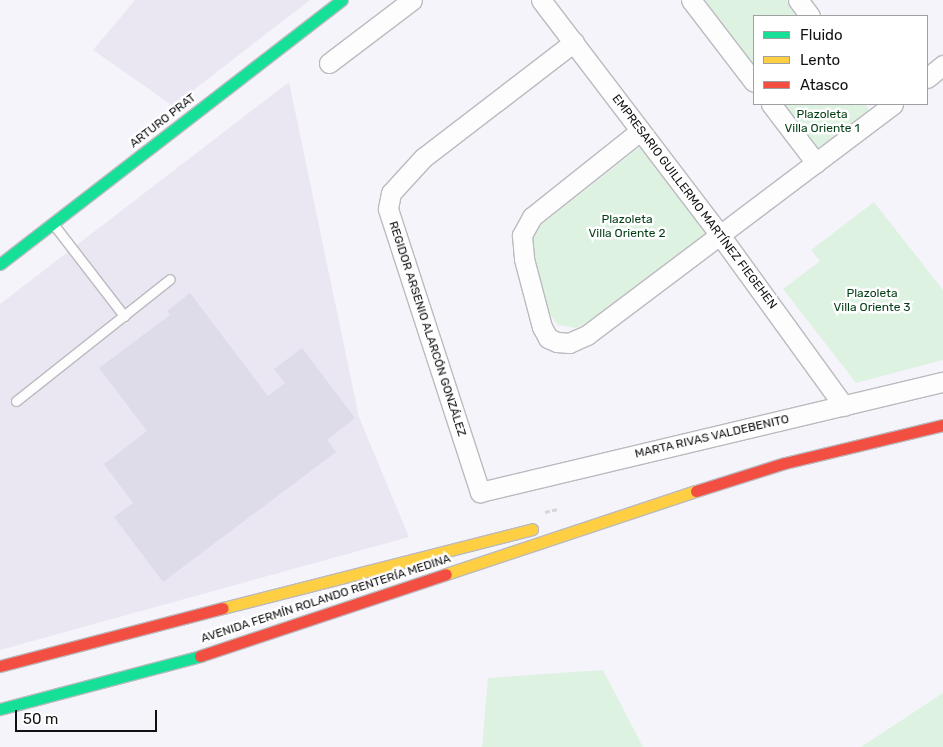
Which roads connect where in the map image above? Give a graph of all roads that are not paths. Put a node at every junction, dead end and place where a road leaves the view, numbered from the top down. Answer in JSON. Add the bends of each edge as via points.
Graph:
{"nodes":[{"id":1,"x":342,"y":0,"type":"edge"},
{"id":2,"x":412,"y":0,"type":"edge"},
{"id":3,"x":541,"y":0,"type":"edge"},
{"id":4,"x":691,"y":0,"type":"edge"},
{"id":5,"x":798,"y":0,"type":"edge"},
{"id":6,"x":809,"y":15,"type":"edge"},
{"id":7,"x":574,"y":42,"type":"junction"},
{"id":8,"x":329,"y":63,"type":"dead end"},
{"id":9,"x":943,"y":65,"type":"edge"},
{"id":10,"x":928,"y":77,"type":"edge"},
{"id":11,"x":753,"y":81,"type":"edge"},
{"id":12,"x":772,"y":105,"type":"edge"},
{"id":13,"x":883,"y":107,"type":"edge"},
{"id":14,"x":640,"y":131,"type":"junction"},
{"id":15,"x":816,"y":162,"type":"junction"},
{"id":16,"x":53,"y":224,"type":"junction"},
{"id":17,"x":720,"y":235,"type":"junction"},
{"id":18,"x":0,"y":264,"type":"edge"},
{"id":19,"x":170,"y":279,"type":"dead end"},
{"id":20,"x":124,"y":316,"type":"junction"},
{"id":21,"x":943,"y":382,"type":"edge"},
{"id":22,"x":16,"y":401,"type":"dead end"},
{"id":23,"x":844,"y":406,"type":"junction"},
{"id":24,"x":943,"y":424,"type":"edge"},
{"id":25,"x":480,"y":492,"type":"joint"},
{"id":26,"x":600,"y":520,"type":"junction"},
{"id":27,"x":0,"y":666,"type":"edge"},
{"id":28,"x":0,"y":709,"type":"edge"}],
"edges":[{"from":1,"to":16,"type":"main road","name":"ARTURO PRAT"},
{"from":2,"to":8,"type":"street"},
{"from":3,"to":7,"type":"street","name":"EMPRESARIO GUILLERMO MARTÍNEZ FIEGEHEN"},
{"from":4,"to":11,"type":"street"},
{"from":5,"to":6,"type":"street"},
{"from":7,"to":14,"type":"street","name":"EMPRESARIO GUILLERMO MARTÍNEZ FIEGEHEN"},
{"from":7,"to":25,"type":"street","name":"REGIDOR ARSENIO ALARCÓN GONZÁLEZ","via":[[423,158],[391,192],[389,201],[388,209]]},
{"from":9,"to":10,"type":"street"},
{"from":12,"to":15,"type":"street"},
{"from":13,"to":15,"type":"street"},
{"from":14,"to":17,"type":"street","name":"EMPRESARIO GUILLERMO MARTÍNEZ FIEGEHEN"},
{"from":14,"to":17,"type":"street","via":[[532,218],[522,235],[524,259],[542,327],[548,338],[569,343],[587,335]]},
{"from":15,"to":17,"type":"street"},
{"from":16,"to":18,"type":"main road","name":"ARTURO PRAT"},
{"from":16,"to":20,"type":"lane"},
{"from":17,"to":23,"type":"street","name":"EMPRESARIO GUILLERMO MARTÍNEZ FIEGEHEN"},
{"from":19,"to":20,"type":"lane"},
{"from":20,"to":22,"type":"lane"},
{"from":21,"to":23,"type":"street","name":"MARTA RIVAS VALDEBENITO"},
{"from":23,"to":25,"type":"street","name":"MARTA RIVAS VALDEBENITO"},
{"from":24,"to":26,"type":"main road","name":"AVENIDA FERMÍN ROLANDO RENTERÍA MEDINA","via":[[785,463]]},
{"from":26,"to":27,"type":"main road","name":"AVENIDA FERMÍN ROLANDO RENTERÍA MEDINA","via":[[492,537]]},
{"from":26,"to":28,"type":"main road","name":"AVENIDA FERMÍN ROLANDO RENTERÍA MEDINA","via":[[344,610],[224,648]]}]}
